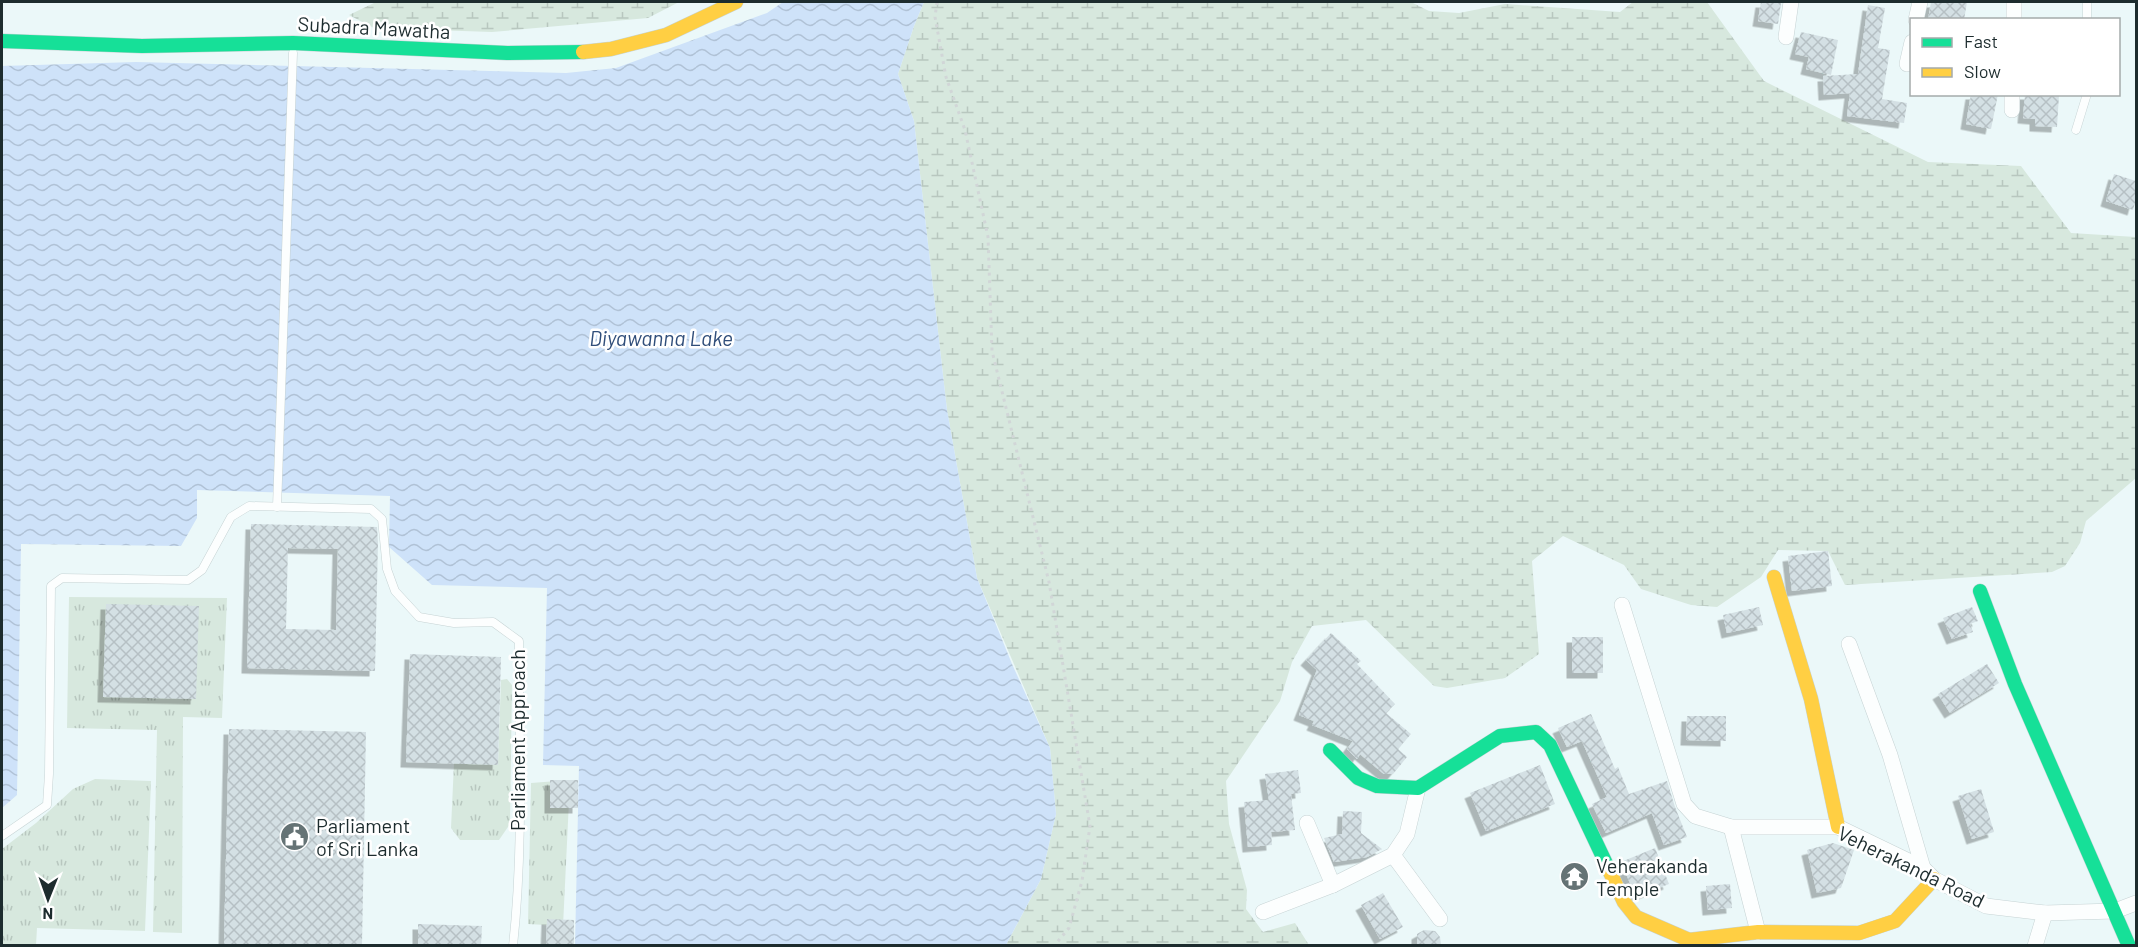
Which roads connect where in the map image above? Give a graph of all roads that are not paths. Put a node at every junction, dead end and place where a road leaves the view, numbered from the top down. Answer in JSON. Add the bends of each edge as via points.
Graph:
{"nodes":[{"id":1,"x":736,"y":2,"type":"edge"},
{"id":2,"x":1791,"y":2,"type":"edge"},
{"id":3,"x":1920,"y":2,"type":"edge"},
{"id":4,"x":2014,"y":2,"type":"edge"},
{"id":5,"x":2087,"y":2,"type":"edge"},
{"id":6,"x":1916,"y":18,"type":"edge"},
{"id":7,"x":2014,"y":18,"type":"edge"},
{"id":8,"x":2087,"y":18,"type":"edge"},
{"id":9,"x":1786,"y":37,"type":"dead end"},
{"id":10,"x":2,"y":41,"type":"edge"},
{"id":11,"x":293,"y":48,"type":"junction"},
{"id":12,"x":1910,"y":48,"type":"edge"},
{"id":13,"x":1907,"y":64,"type":"dead end"},
{"id":14,"x":2086,"y":96,"type":"edge"},
{"id":15,"x":2076,"y":130,"type":"dead end"},
{"id":16,"x":277,"y":507,"type":"junction"},
{"id":17,"x":1774,"y":577,"type":"dead end"},
{"id":18,"x":1980,"y":591,"type":"dead end"},
{"id":19,"x":1622,"y":605,"type":"dead end"},
{"id":20,"x":1849,"y":644,"type":"dead end"},
{"id":21,"x":1330,"y":750,"type":"dead end"},
{"id":22,"x":1418,"y":788,"type":"junction"},
{"id":23,"x":1307,"y":823,"type":"dead end"},
{"id":24,"x":1731,"y":827,"type":"junction"},
{"id":25,"x":1838,"y":827,"type":"junction"},
{"id":26,"x":2,"y":836,"type":"edge"},
{"id":27,"x":1393,"y":855,"type":"junction"},
{"id":28,"x":1923,"y":868,"type":"junction"},
{"id":29,"x":1934,"y":879,"type":"junction"},
{"id":30,"x":1333,"y":885,"type":"junction"},
{"id":31,"x":2136,"y":903,"type":"edge"},
{"id":32,"x":2115,"y":911,"type":"junction"},
{"id":33,"x":1263,"y":912,"type":"dead end"},
{"id":34,"x":2045,"y":913,"type":"junction"},
{"id":35,"x":1440,"y":919,"type":"dead end"},
{"id":36,"x":1758,"y":932,"type":"junction"},
{"id":37,"x":1862,"y":939,"type":"edge"},
{"id":38,"x":513,"y":945,"type":"edge"},
{"id":39,"x":2035,"y":945,"type":"edge"},
{"id":40,"x":2129,"y":945,"type":"edge"}],
"edges":[{"from":1,"to":11,"type":"street","name":"Subadra Mawatha","via":[[666,35],[611,49],[507,53]]},
{"from":2,"to":9,"type":"street"},
{"from":3,"to":6,"type":"street"},
{"from":4,"to":7,"type":"street"},
{"from":5,"to":8,"type":"lane"},
{"from":10,"to":11,"type":"street","name":"Subadra Mawatha"},
{"from":11,"to":16,"type":"lane"},
{"from":12,"to":13,"type":"street"},
{"from":14,"to":15,"type":"lane"},
{"from":16,"to":26,"type":"lane","name":"Parliament Approach","via":[[249,506],[231,517],[202,570],[188,580],[62,578],[51,586],[46,805]]},
{"from":16,"to":38,"type":"lane","name":"Parliament Approach","via":[[371,509],[382,519],[387,569],[395,591],[419,617],[454,623],[493,622],[519,641],[519,820]]},
{"from":17,"to":25,"type":"street","via":[[1811,699]]},
{"from":18,"to":32,"type":"street","via":[[2015,684]]},
{"from":19,"to":24,"type":"street","name":"Veherakanda Road","via":[[1684,804],[1695,816]]},
{"from":20,"to":28,"type":"street","via":[[1890,755]]},
{"from":21,"to":22,"type":"street","via":[[1358,778],[1377,786]]},
{"from":22,"to":27,"type":"street","via":[[1407,834]]},
{"from":22,"to":36,"type":"street","via":[[1500,736],[1536,732],[1550,745],[1623,902],[1636,917],[1689,940]]},
{"from":23,"to":30,"type":"street"},
{"from":24,"to":25,"type":"street","name":"Veherakanda Road"},
{"from":24,"to":36,"type":"street"},
{"from":25,"to":28,"type":"street","name":"Veherakanda Road"},
{"from":27,"to":30,"type":"street"},
{"from":27,"to":35,"type":"street"},
{"from":28,"to":29,"type":"street","name":"Veherakanda Road"},
{"from":29,"to":34,"type":"street","name":"Veherakanda Road","via":[[1986,906]]},
{"from":29,"to":37,"type":"street","via":[[1895,921]]},
{"from":30,"to":33,"type":"street"},
{"from":31,"to":32,"type":"street","name":"Veherakanda Road"},
{"from":32,"to":34,"type":"street","name":"Veherakanda Road"},
{"from":32,"to":40,"type":"street"},
{"from":34,"to":39,"type":"street"},
{"from":36,"to":37,"type":"street"}]}
